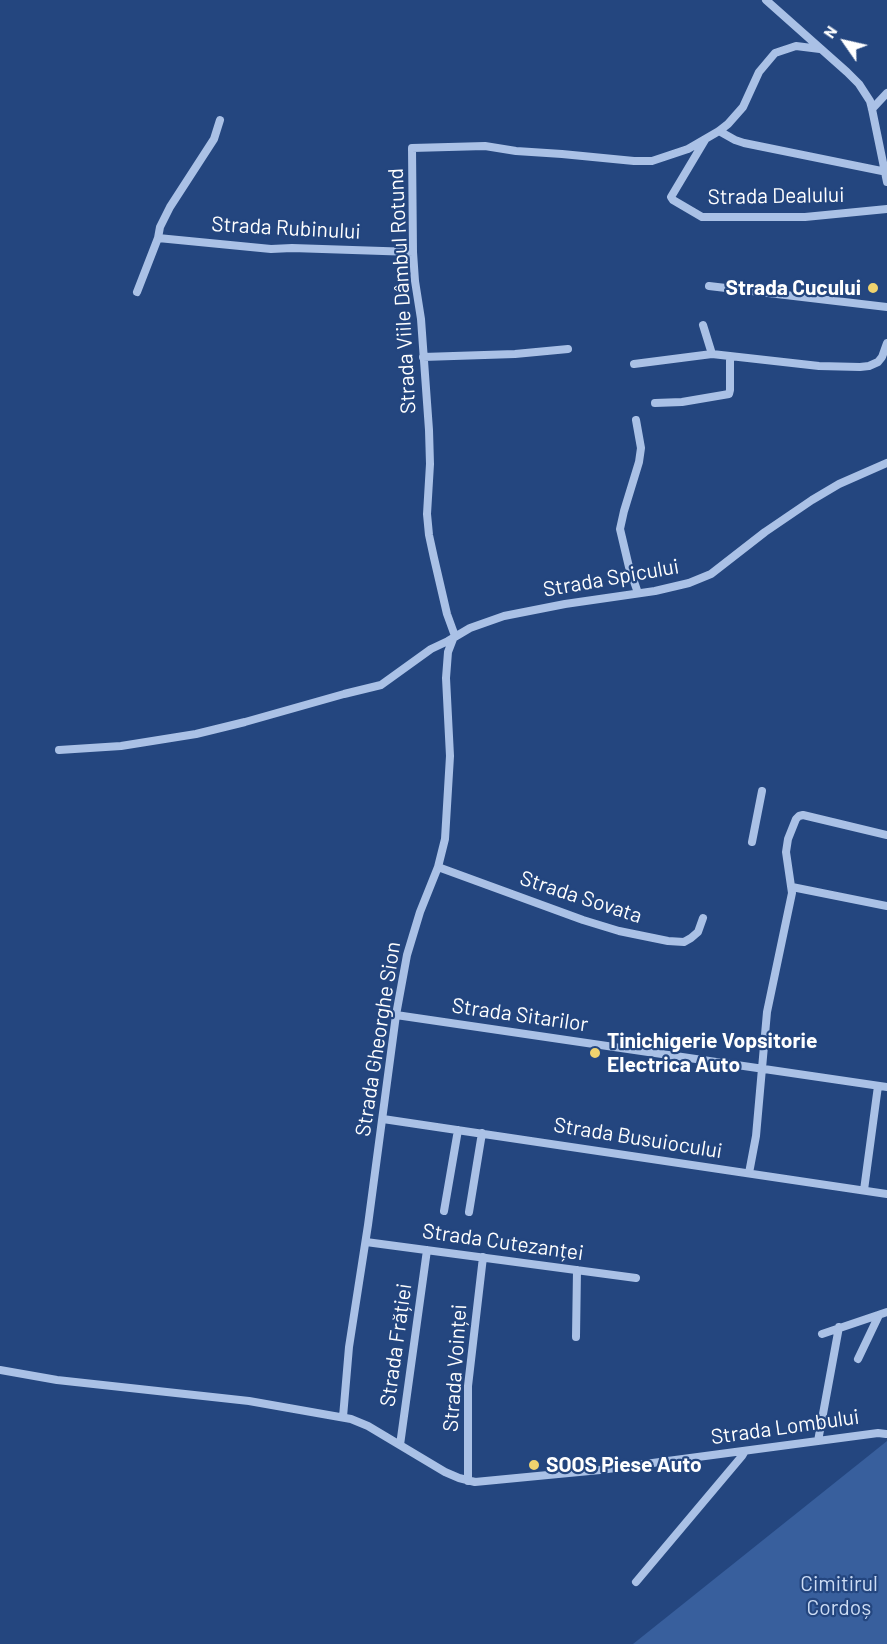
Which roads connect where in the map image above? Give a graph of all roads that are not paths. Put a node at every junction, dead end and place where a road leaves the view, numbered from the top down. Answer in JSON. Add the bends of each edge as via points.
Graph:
{"nodes":[{"id":1,"x":766,"y":0,"type":"edge"},
{"id":2,"x":820,"y":49,"type":"junction"},
{"id":3,"x":887,"y":93,"type":"edge"},
{"id":4,"x":872,"y":109,"type":"junction"},
{"id":5,"x":220,"y":120,"type":"dead end"},
{"id":6,"x":719,"y":131,"type":"junction"},
{"id":7,"x":705,"y":140,"type":"junction"},
{"id":8,"x":886,"y":172,"type":"edge"},
{"id":9,"x":887,"y":182,"type":"edge"},
{"id":10,"x":887,"y":209,"type":"edge"},
{"id":11,"x":158,"y":238,"type":"junction"},
{"id":12,"x":413,"y":252,"type":"junction"},
{"id":13,"x":709,"y":286,"type":"dead end"},
{"id":14,"x":137,"y":292,"type":"dead end"},
{"id":15,"x":887,"y":307,"type":"edge"},
{"id":16,"x":703,"y":325,"type":"dead end"},
{"id":17,"x":887,"y":343,"type":"edge"},
{"id":18,"x":568,"y":349,"type":"dead end"},
{"id":19,"x":712,"y":354,"type":"junction"},
{"id":20,"x":730,"y":356,"type":"junction"},
{"id":21,"x":423,"y":357,"type":"junction"},
{"id":22,"x":634,"y":364,"type":"dead end"},
{"id":23,"x":655,"y":403,"type":"dead end"},
{"id":24,"x":636,"y":420,"type":"dead end"},
{"id":25,"x":887,"y":463,"type":"edge"},
{"id":26,"x":638,"y":593,"type":"junction"},
{"id":27,"x":455,"y":636,"type":"junction"},
{"id":28,"x":59,"y":750,"type":"dead end"},
{"id":29,"x":762,"y":791,"type":"dead end"},
{"id":30,"x":887,"y":835,"type":"edge"},
{"id":31,"x":752,"y":842,"type":"dead end"},
{"id":32,"x":438,"y":867,"type":"junction"},
{"id":33,"x":792,"y":887,"type":"junction"},
{"id":34,"x":887,"y":906,"type":"edge"},
{"id":35,"x":703,"y":918,"type":"dead end"},
{"id":36,"x":396,"y":1015,"type":"junction"},
{"id":37,"x":761,"y":1070,"type":"junction"},
{"id":38,"x":883,"y":1087,"type":"edge"},
{"id":39,"x":383,"y":1119,"type":"junction"},
{"id":40,"x":458,"y":1130,"type":"junction"},
{"id":41,"x":482,"y":1133,"type":"junction"},
{"id":42,"x":749,"y":1173,"type":"junction"},
{"id":43,"x":864,"y":1190,"type":"junction"},
{"id":44,"x":887,"y":1194,"type":"edge"},
{"id":45,"x":444,"y":1211,"type":"dead end"},
{"id":46,"x":470,"y":1212,"type":"dead end"},
{"id":47,"x":366,"y":1242,"type":"junction"},
{"id":48,"x":427,"y":1250,"type":"junction"},
{"id":49,"x":483,"y":1257,"type":"junction"},
{"id":50,"x":577,"y":1270,"type":"junction"},
{"id":51,"x":636,"y":1278,"type":"dead end"},
{"id":52,"x":883,"y":1313,"type":"edge"},
{"id":53,"x":839,"y":1327,"type":"junction"},
{"id":54,"x":822,"y":1334,"type":"dead end"},
{"id":55,"x":576,"y":1337,"type":"dead end"},
{"id":56,"x":858,"y":1359,"type":"dead end"},
{"id":57,"x":0,"y":1370,"type":"edge"},
{"id":58,"x":343,"y":1417,"type":"junction"},
{"id":59,"x":887,"y":1434,"type":"edge"},
{"id":60,"x":818,"y":1441,"type":"junction"},
{"id":61,"x":400,"y":1445,"type":"junction"},
{"id":62,"x":745,"y":1451,"type":"junction"},
{"id":63,"x":468,"y":1481,"type":"junction"},
{"id":64,"x":636,"y":1582,"type":"dead end"}],
"edges":[{"from":1,"to":2,"type":"street"},
{"from":2,"to":4,"type":"street","via":[[859,84]]},
{"from":2,"to":6,"type":"street","name":"Strada Viile Dâmbul Rotund","via":[[796,46],[775,53],[759,72],[736,117]]},
{"from":3,"to":4,"type":"street"},
{"from":4,"to":8,"type":"street"},
{"from":5,"to":11,"type":"street","via":[[214,139],[170,207]]},
{"from":6,"to":7,"type":"street","name":"Strada Viile Dâmbul Rotund"},
{"from":6,"to":8,"type":"street","via":[[744,143]]},
{"from":7,"to":10,"type":"street","name":"Strada Dealului","via":[[671,196],[704,217],[805,217]]},
{"from":7,"to":12,"type":"street","name":"Strada Viile Dâmbul Rotund","via":[[643,162],[485,146],[412,148]]},
{"from":8,"to":9,"type":"street"},
{"from":11,"to":12,"type":"street","name":"Strada Rubinului","via":[[271,249]]},
{"from":11,"to":14,"type":"street"},
{"from":12,"to":21,"type":"street","name":"Strada Viile Dâmbul Rotund"},
{"from":13,"to":15,"type":"street"},
{"from":16,"to":19,"type":"street"},
{"from":17,"to":20,"type":"street","via":[[878,362],[845,368]]},
{"from":18,"to":21,"type":"street"},
{"from":19,"to":20,"type":"street"},
{"from":19,"to":22,"type":"street"},
{"from":20,"to":23,"type":"street","via":[[729,394]]},
{"from":21,"to":27,"type":"street","name":"Strada Viile Dâmbul Rotund","via":[[430,464],[429,535]]},
{"from":24,"to":26,"type":"street","via":[[640,455],[620,529]]},
{"from":25,"to":26,"type":"street","name":"Strada Spicului","via":[[812,500],[711,573],[689,583]]},
{"from":26,"to":27,"type":"street","name":"Strada Spicului","via":[[504,616]]},
{"from":27,"to":28,"type":"street","name":"Strada Spicului","via":[[374,687],[196,734],[121,746]]},
{"from":27,"to":32,"type":"street","name":"Strada Gheorghe Sion","via":[[448,652],[446,678],[450,756],[445,839]]},
{"from":29,"to":31,"type":"street"},
{"from":30,"to":33,"type":"street","via":[[799,816],[786,852]]},
{"from":32,"to":35,"type":"street","name":"Strada Sovata","via":[[583,920],[668,941],[684,942],[691,938]]},
{"from":32,"to":36,"type":"street","name":"Strada Gheorghe Sion","via":[[407,955]]},
{"from":33,"to":34,"type":"street"},
{"from":33,"to":37,"type":"street","via":[[767,1011]]},
{"from":36,"to":37,"type":"street","name":"Strada Sitarilor"},
{"from":36,"to":39,"type":"street","name":"Strada Gheorghe Sion"},
{"from":37,"to":38,"type":"street","name":"Strada Sitarilor"},
{"from":37,"to":42,"type":"street"},
{"from":38,"to":43,"type":"street"},
{"from":39,"to":40,"type":"street","name":"Strada Busuiocului"},
{"from":39,"to":47,"type":"street","name":"Strada Gheorghe Sion"},
{"from":40,"to":41,"type":"street","name":"Strada Busuiocului"},
{"from":40,"to":45,"type":"street"},
{"from":41,"to":42,"type":"street","name":"Strada Busuiocului"},
{"from":41,"to":46,"type":"street"},
{"from":42,"to":43,"type":"street","name":"Strada Busuiocului"},
{"from":43,"to":44,"type":"street","name":"Strada Busuiocului"},
{"from":47,"to":48,"type":"street","name":"Strada Cutezanței"},
{"from":47,"to":58,"type":"street","name":"Strada Gheorghe Sion","via":[[349,1347]]},
{"from":48,"to":49,"type":"street","name":"Strada Cutezanței"},
{"from":48,"to":61,"type":"street","name":"Strada Frăției"},
{"from":49,"to":50,"type":"street","name":"Strada Cutezanței"},
{"from":49,"to":63,"type":"street","name":"Strada Voinței","via":[[468,1386]]},
{"from":50,"to":51,"type":"street","name":"Strada Cutezanței"},
{"from":50,"to":55,"type":"street"},
{"from":52,"to":53,"type":"street"},
{"from":52,"to":56,"type":"street"},
{"from":53,"to":54,"type":"street"},
{"from":53,"to":60,"type":"street"},
{"from":57,"to":58,"type":"street","name":"Strada Lombului","via":[[249,1401]]},
{"from":58,"to":61,"type":"street","name":"Strada Lombului"},
{"from":59,"to":60,"type":"street","name":"Strada Lombului"},
{"from":60,"to":62,"type":"street","name":"Strada Lombului"},
{"from":61,"to":63,"type":"street","name":"Strada Lombului"},
{"from":62,"to":63,"type":"street","name":"Strada Lombului","via":[[600,1470]]},
{"from":62,"to":64,"type":"street"}]}
